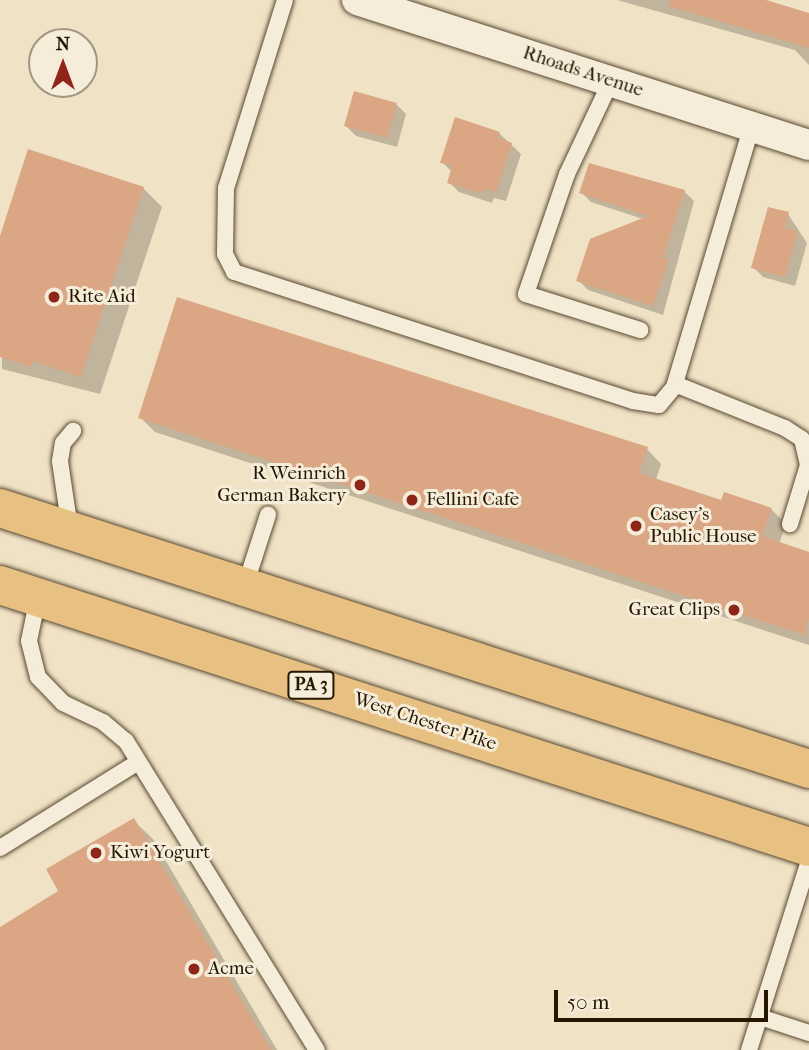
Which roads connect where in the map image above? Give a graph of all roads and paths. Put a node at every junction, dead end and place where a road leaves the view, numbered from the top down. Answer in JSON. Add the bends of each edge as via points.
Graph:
{"nodes":[{"id":1,"x":285,"y":0,"type":"edge"},
{"id":2,"x":357,"y":0,"type":"edge"},
{"id":3,"x":611,"y":81,"type":"junction"},
{"id":4,"x":752,"y":127,"type":"junction"},
{"id":5,"x":809,"y":145,"type":"edge"},
{"id":6,"x":640,"y":330,"type":"dead end"},
{"id":7,"x":675,"y":384,"type":"junction"},
{"id":8,"x":73,"y":431,"type":"dead end"},
{"id":9,"x":0,"y":508,"type":"edge"},
{"id":10,"x":268,"y":515,"type":"dead end"},
{"id":11,"x":790,"y":524,"type":"dead end"},
{"id":12,"x":70,"y":529,"type":"junction"},
{"id":13,"x":0,"y":585,"type":"edge"},
{"id":14,"x":245,"y":586,"type":"junction"},
{"id":15,"x":37,"y":597,"type":"junction"},
{"id":16,"x":138,"y":762,"type":"junction"},
{"id":17,"x":809,"y":769,"type":"edge"},
{"id":18,"x":809,"y":846,"type":"edge"},
{"id":19,"x":0,"y":848,"type":"edge"},
{"id":20,"x":809,"y":861,"type":"edge"},
{"id":21,"x":760,"y":1017,"type":"junction"},
{"id":22,"x":809,"y":1034,"type":"edge"},
{"id":23,"x":317,"y":1050,"type":"edge"},
{"id":24,"x":749,"y":1050,"type":"edge"}],
"edges":[{"from":1,"to":7,"type":"lane","via":[[226,188],[225,254],[234,272],[633,401],[659,405]]},
{"from":2,"to":3,"type":"street","name":"Rhoads Avenue"},
{"from":3,"to":4,"type":"street","name":"Rhoads Avenue"},
{"from":3,"to":6,"type":"lane","via":[[567,174],[526,294]]},
{"from":4,"to":5,"type":"street","name":"Rhoads Avenue"},
{"from":4,"to":7,"type":"lane"},
{"from":7,"to":11,"type":"lane","via":[[802,439],[808,465]]},
{"from":8,"to":12,"type":"lane","via":[[63,443],[60,461]]},
{"from":9,"to":12,"type":"highway"},
{"from":10,"to":14,"type":"lane"},
{"from":12,"to":14,"type":"highway"},
{"from":13,"to":15,"type":"highway","name":"West Chester Pike","number":"PA 3"},
{"from":14,"to":17,"type":"highway"},
{"from":15,"to":16,"type":"lane","via":[[29,641],[38,677],[63,704],[116,730]]},
{"from":15,"to":18,"type":"highway","name":"West Chester Pike","number":"PA 3"},
{"from":16,"to":19,"type":"lane"},
{"from":16,"to":23,"type":"lane"},
{"from":20,"to":21,"type":"lane"},
{"from":21,"to":22,"type":"lane"},
{"from":21,"to":24,"type":"lane"}]}
